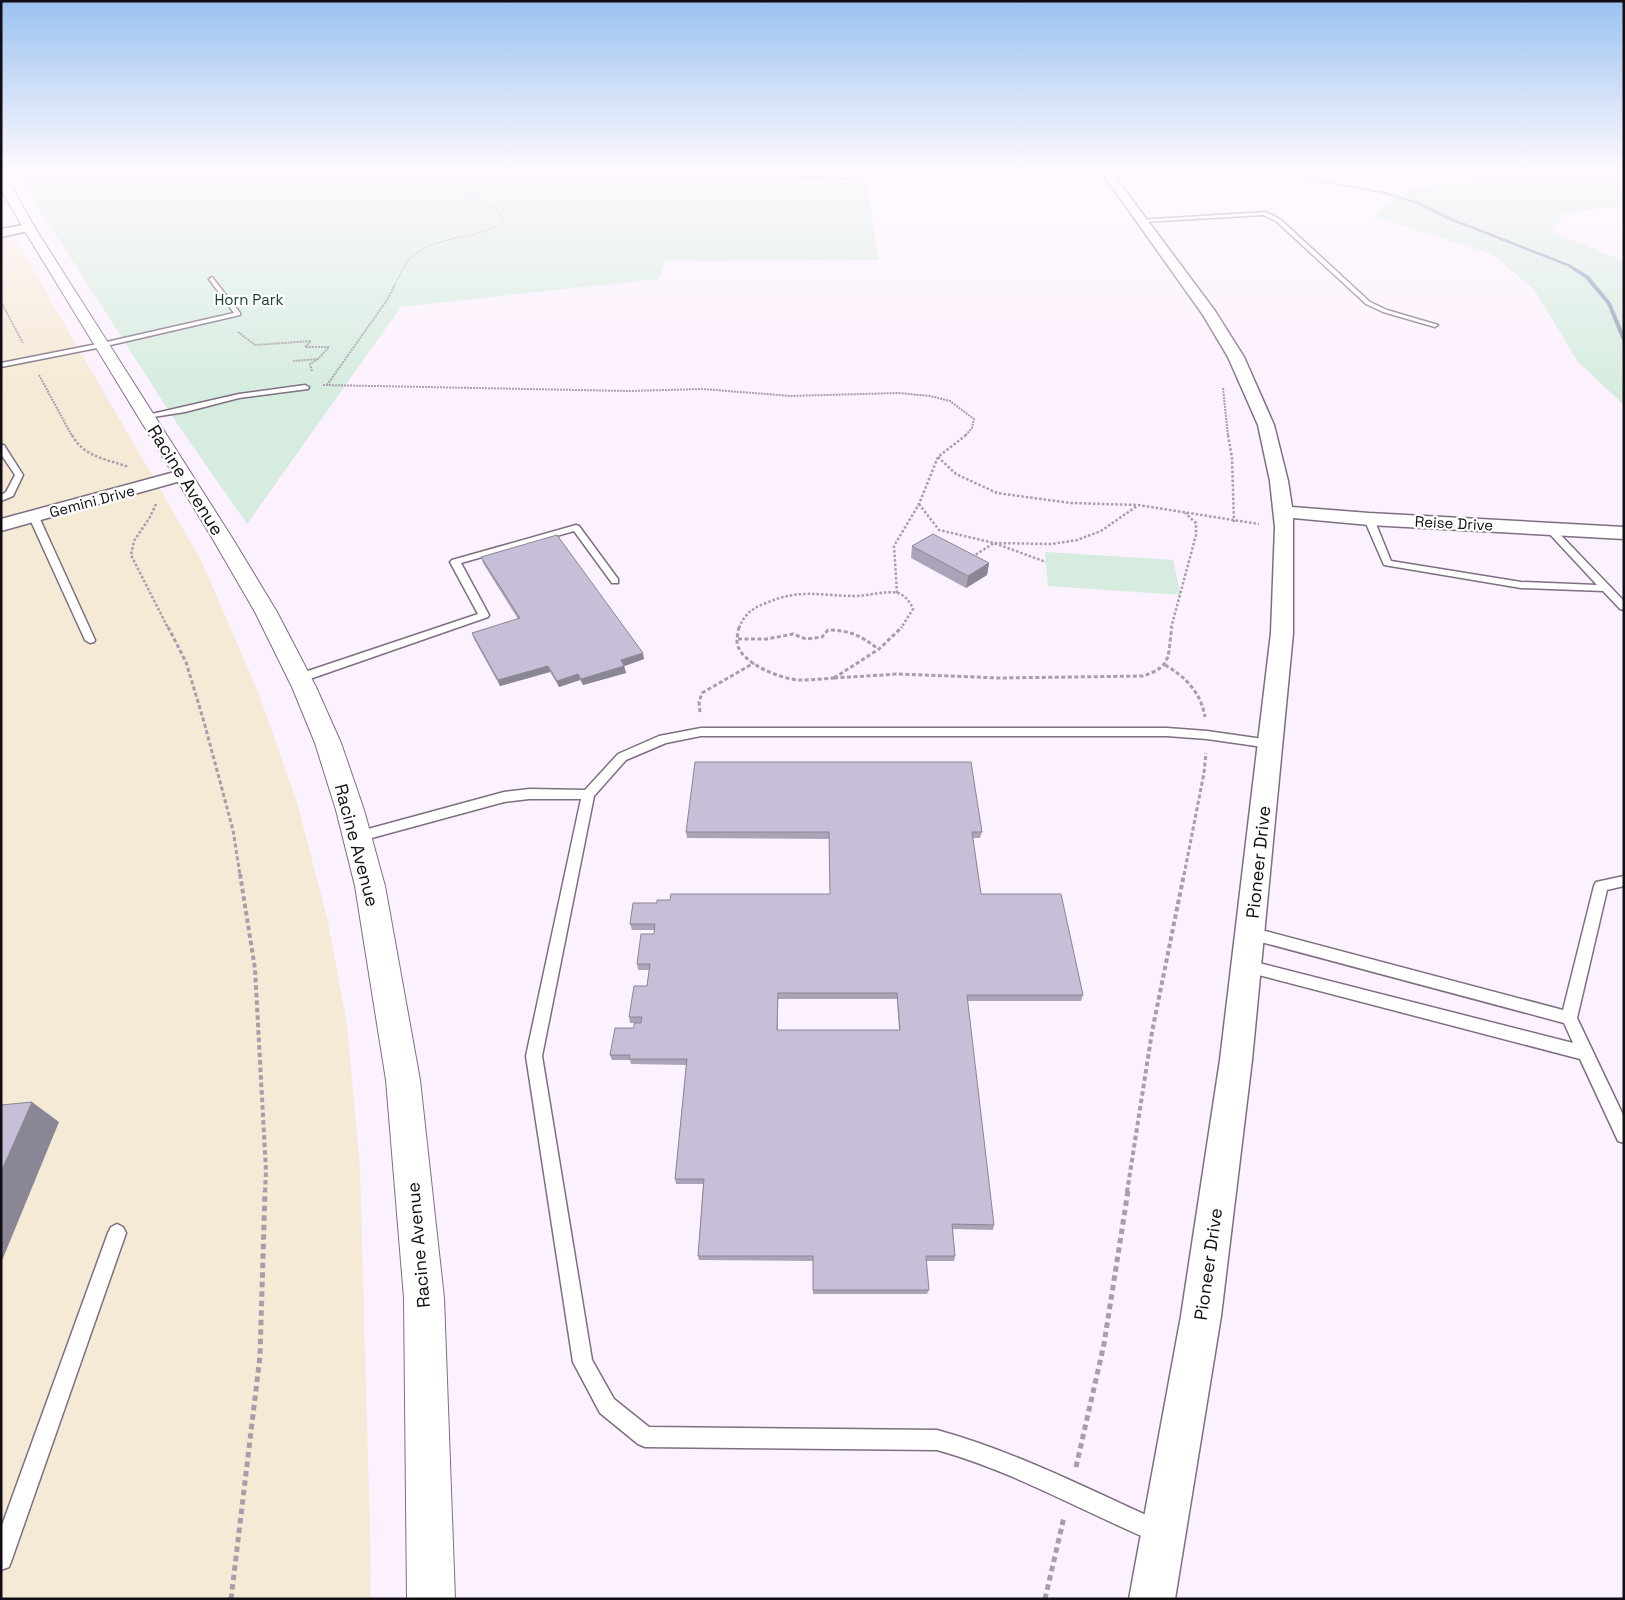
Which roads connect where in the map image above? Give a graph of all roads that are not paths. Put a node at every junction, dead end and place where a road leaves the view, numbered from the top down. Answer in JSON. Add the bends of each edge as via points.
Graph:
{"nodes":[{"id":1,"x":25,"y":245,"type":"edge"},
{"id":2,"x":1160,"y":245,"type":"edge"},
{"id":3,"x":1305,"y":245,"type":"edge"},
{"id":4,"x":212,"y":279,"type":"dead end"},
{"id":5,"x":1435,"y":325,"type":"dead end"},
{"id":6,"x":102,"y":345,"type":"junction"},
{"id":7,"x":1,"y":365,"type":"edge"},
{"id":8,"x":305,"y":387,"type":"road end"},
{"id":9,"x":147,"y":416,"type":"junction"},
{"id":10,"x":1,"y":447,"type":"edge"},
{"id":11,"x":182,"y":475,"type":"junction"},
{"id":12,"x":1,"y":498,"type":"edge"},
{"id":13,"x":34,"y":516,"type":"junction"},
{"id":14,"x":1369,"y":519,"type":"junction"},
{"id":15,"x":1285,"y":520,"type":"junction"},
{"id":16,"x":1,"y":525,"type":"edge"},
{"id":17,"x":1550,"y":529,"type":"junction"},
{"id":18,"x":1624,"y":533,"type":"edge"},
{"id":19,"x":615,"y":581,"type":"dead end"},
{"id":20,"x":1606,"y":588,"type":"junction"},
{"id":21,"x":1624,"y":607,"type":"edge"},
{"id":22,"x":90,"y":640,"type":"dead end"},
{"id":23,"x":300,"y":678,"type":"junction"},
{"id":24,"x":1270,"y":744,"type":"junction"},
{"id":25,"x":588,"y":795,"type":"junction"},
{"id":26,"x":357,"y":837,"type":"junction"},
{"id":27,"x":1624,"y":881,"type":"edge"},
{"id":28,"x":1250,"y":933,"type":"junction"},
{"id":29,"x":1247,"y":966,"type":"junction"},
{"id":30,"x":1569,"y":1018,"type":"junction"},
{"id":31,"x":1585,"y":1053,"type":"junction"},
{"id":32,"x":1624,"y":1135,"type":"edge"},
{"id":33,"x":118,"y":1233,"type":"dead end"},
{"id":34,"x":1163,"y":1534,"type":"junction"},
{"id":35,"x":1,"y":1559,"type":"edge"},
{"id":36,"x":431,"y":1599,"type":"edge"},
{"id":37,"x":1152,"y":1599,"type":"edge"}],
"edges":[{"from":1,"to":6,"type":"main road","name":"Racine Avenue"},
{"from":2,"to":15,"type":"street","name":"Pioneer Drive","via":[[1210,314],[1247,378],[1266,425],[1280,481]]},
{"from":3,"to":5,"type":"lane","via":[[1368,303]]},
{"from":4,"to":6,"type":"lane","via":[[238,314]]},
{"from":6,"to":7,"type":"lane"},
{"from":6,"to":9,"type":"main road","name":"Racine Avenue"},
{"from":8,"to":9,"type":"lane","via":[[239,396]]},
{"from":9,"to":11,"type":"main road","name":"Racine Avenue"},
{"from":10,"to":12,"type":"lane","via":[[19,475],[10,494]]},
{"from":11,"to":13,"type":"street","name":"Gemini Drive"},
{"from":11,"to":23,"type":"main road","name":"Racine Avenue","via":[[266,612]]},
{"from":13,"to":16,"type":"street","name":"Gemini Drive"},
{"from":13,"to":22,"type":"lane"},
{"from":14,"to":15,"type":"street","name":"Reise Drive"},
{"from":14,"to":17,"type":"street","name":"Reise Drive"},
{"from":14,"to":20,"type":"lane","via":[[1387,563],[1522,585]]},
{"from":15,"to":24,"type":"street","name":"Pioneer Drive","via":[[1282,633]]},
{"from":17,"to":18,"type":"street","name":"Reise Drive"},
{"from":17,"to":20,"type":"lane"},
{"from":19,"to":23,"type":"lane","via":[[576,528],[455,562],[484,614]]},
{"from":20,"to":21,"type":"lane"},
{"from":23,"to":26,"type":"main road","name":"Racine Avenue","via":[[328,743]]},
{"from":24,"to":25,"type":"lane","via":[[1167,732],[701,732],[662,739],[622,757]]},
{"from":24,"to":28,"type":"street","name":"Pioneer Drive"},
{"from":25,"to":26,"type":"lane","via":[[504,797]]},
{"from":25,"to":34,"type":"lane","via":[[534,1056],[583,1362],[607,1406],[645,1437],[937,1440],[1018,1467]]},
{"from":26,"to":36,"type":"main road","name":"Racine Avenue","via":[[370,886],[405,1100],[424,1298]]},
{"from":27,"to":30,"type":"lane","via":[[1601,886]]},
{"from":28,"to":29,"type":"street","name":"Pioneer Drive"},
{"from":28,"to":30,"type":"lane"},
{"from":29,"to":31,"type":"lane"},
{"from":29,"to":34,"type":"street","name":"Pioneer Drive","via":[[1201,1316]]},
{"from":30,"to":31,"type":"lane"},
{"from":31,"to":32,"type":"lane"},
{"from":33,"to":35,"type":"lane"},
{"from":34,"to":37,"type":"street","name":"Pioneer Drive"}]}
